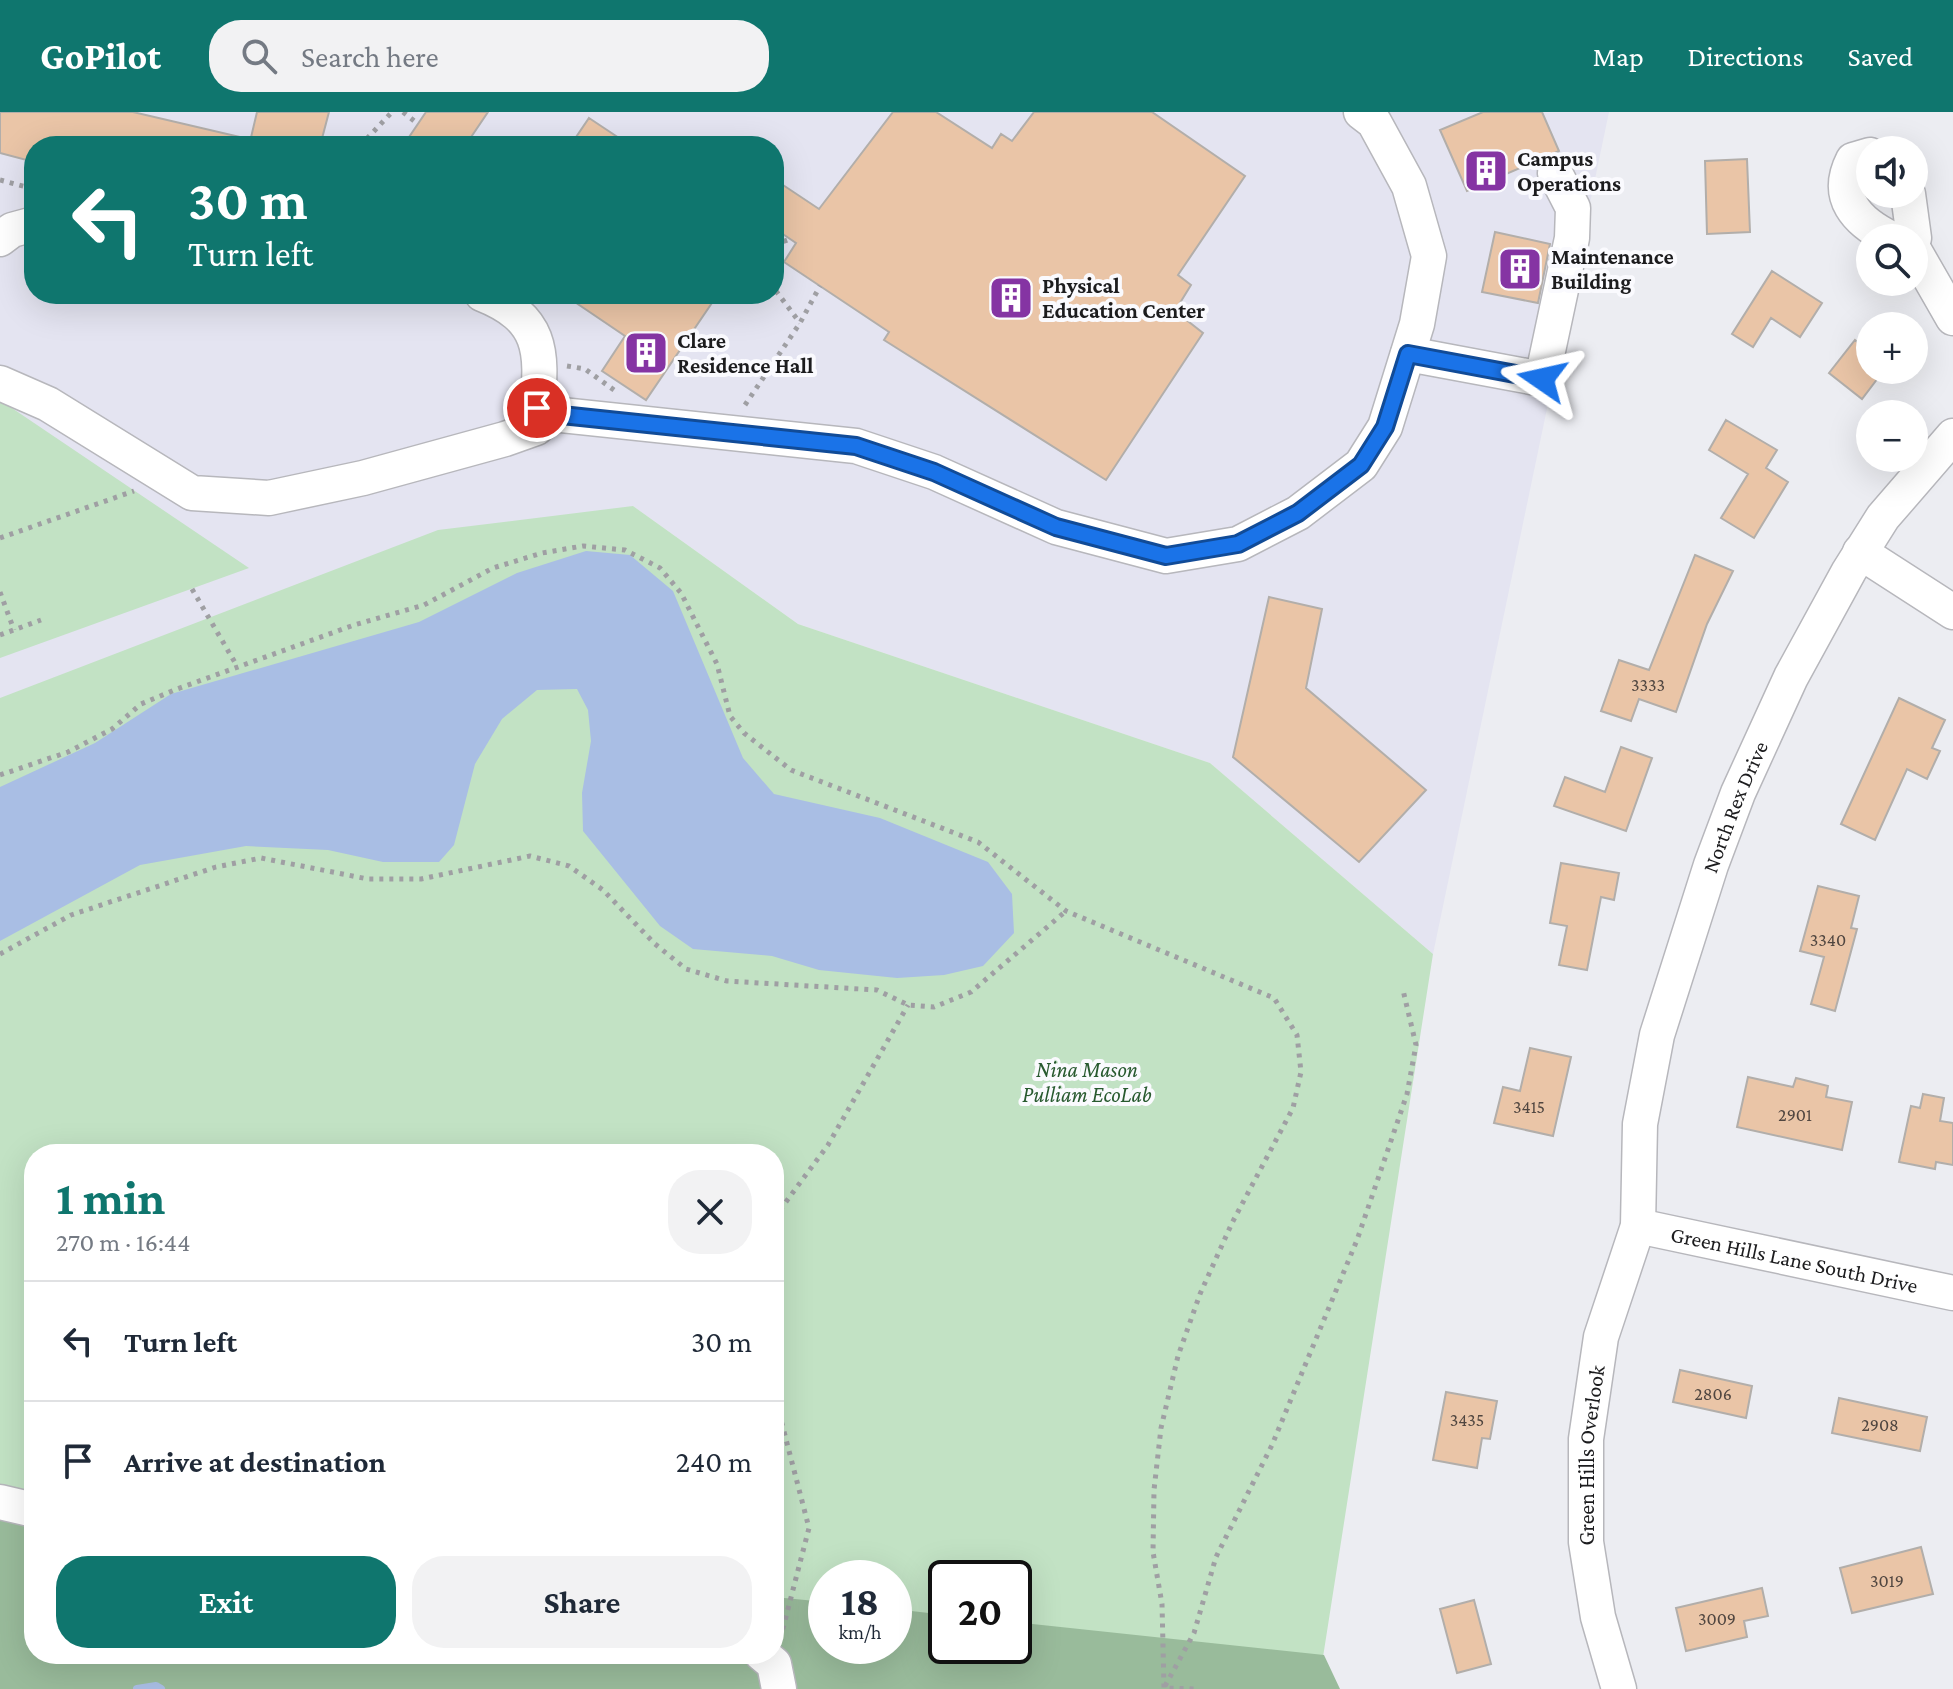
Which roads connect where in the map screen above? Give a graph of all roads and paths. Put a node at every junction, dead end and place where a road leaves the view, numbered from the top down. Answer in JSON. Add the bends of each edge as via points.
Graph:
{"nodes":[{"id":1,"x":392,"y":112,"type":"edge"},
{"id":2,"x":403,"y":112,"type":"edge"},
{"id":3,"x":1361,"y":112,"type":"edge"},
{"id":4,"x":418,"y":124,"type":"dead end"},
{"id":5,"x":369,"y":136,"type":"edge"},
{"id":6,"x":1856,"y":159,"type":"edge"},
{"id":7,"x":1555,"y":173,"type":"dead end"},
{"id":8,"x":0,"y":180,"type":"edge"},
{"id":9,"x":24,"y":186,"type":"edge"},
{"id":10,"x":1869,"y":224,"type":"edge"},
{"id":11,"x":24,"y":227,"type":"edge"},
{"id":12,"x":0,"y":239,"type":"edge"},
{"id":13,"x":790,"y":239,"type":"dead end"},
{"id":14,"x":784,"y":241,"type":"edge"},
{"id":15,"x":1928,"y":274,"type":"edge"},
{"id":16,"x":820,"y":286,"type":"dead end"},
{"id":17,"x":784,"y":302,"type":"edge"},
{"id":18,"x":508,"y":304,"type":"edge"},
{"id":19,"x":1953,"y":318,"type":"edge"},
{"id":20,"x":800,"y":323,"type":"junction"},
{"id":21,"x":1408,"y":354,"type":"junction"},
{"id":22,"x":559,"y":365,"type":"dead end"},
{"id":23,"x":0,"y":383,"type":"edge"},
{"id":24,"x":624,"y":397,"type":"dead end"},
{"id":25,"x":552,"y":414,"type":"junction"},
{"id":26,"x":738,"y":415,"type":"dead end"},
{"id":27,"x":1953,"y":436,"type":"edge"},
{"id":28,"x":169,"y":479,"type":"junction"},
{"id":29,"x":0,"y":538,"type":"edge"},
{"id":30,"x":1860,"y":552,"type":"junction"},
{"id":31,"x":192,"y":589,"type":"dead end"},
{"id":32,"x":0,"y":592,"type":"edge"},
{"id":33,"x":1953,"y":612,"type":"edge"},
{"id":34,"x":41,"y":620,"type":"dead end"},
{"id":35,"x":14,"y":630,"type":"junction"},
{"id":36,"x":0,"y":635,"type":"edge"},
{"id":37,"x":237,"y":666,"type":"junction"},
{"id":38,"x":0,"y":775,"type":"edge"},
{"id":39,"x":1066,"y":911,"type":"junction"},
{"id":40,"x":0,"y":954,"type":"edge"},
{"id":41,"x":1403,"y":990,"type":"dead end"},
{"id":42,"x":908,"y":1005,"type":"junction"},
{"id":43,"x":784,"y":1204,"type":"edge"},
{"id":44,"x":1638,"y":1226,"type":"junction"},
{"id":45,"x":1953,"y":1293,"type":"edge"},
{"id":46,"x":784,"y":1432,"type":"edge"},
{"id":47,"x":0,"y":1502,"type":"edge"},
{"id":48,"x":24,"y":1508,"type":"edge"},
{"id":49,"x":784,"y":1623,"type":"edge"},
{"id":50,"x":1164,"y":1688,"type":"edge"},
{"id":51,"x":1197,"y":1689,"type":"edge"},
{"id":52,"x":1619,"y":1689,"type":"edge"}],
"edges":[{"from":1,"to":5,"type":"path"},
{"from":2,"to":4,"type":"path"},
{"from":3,"to":21,"type":"street","via":[[1374,122],[1409,186],[1429,256]]},
{"from":6,"to":10,"type":"street","via":[[1844,186],[1849,205]]},
{"from":7,"to":21,"type":"street","via":[[1573,208],[1572,238],[1542,379]]},
{"from":8,"to":9,"type":"path"},
{"from":11,"to":12,"type":"street"},
{"from":13,"to":14,"type":"path"},
{"from":15,"to":19,"type":"street"},
{"from":16,"to":20,"type":"path"},
{"from":17,"to":20,"type":"path"},
{"from":18,"to":25,"type":"street","via":[[539,340],[537,408]]},
{"from":20,"to":26,"type":"path"},
{"from":21,"to":25,"type":"street","via":[[1385,427],[1361,465],[1298,513],[1238,544],[1166,556],[1056,527],[934,472],[856,446]]},
{"from":22,"to":24,"type":"path","via":[[585,369]]},
{"from":23,"to":28,"type":"street","via":[[48,404]]},
{"from":25,"to":28,"type":"street","via":[[536,428],[505,439],[269,498],[192,493]]},
{"from":27,"to":30,"type":"street","name":"North Rex Drive","via":[[1906,487]]},
{"from":28,"to":29,"type":"path"},
{"from":30,"to":33,"type":"street"},
{"from":30,"to":44,"type":"street","name":"North Rex Drive","via":[[1769,723],[1698,900],[1646,1085],[1638,1149]]},
{"from":31,"to":37,"type":"path"},
{"from":32,"to":35,"type":"path"},
{"from":34,"to":35,"type":"path"},
{"from":35,"to":36,"type":"path"},
{"from":37,"to":38,"type":"path","via":[[141,704],[112,729],[68,752]]},
{"from":37,"to":39,"type":"path","via":[[424,605],[493,568],[542,553],[583,546],[625,550],[660,568],[681,593],[717,664],[730,716],[744,733],[791,770],[978,842]]},
{"from":39,"to":42,"type":"path","via":[[971,992],[934,1007]]},
{"from":39,"to":50,"type":"path","via":[[1274,998],[1297,1035],[1301,1072],[1293,1108],[1200,1294],[1161,1428],[1153,1552],[1162,1604]]},
{"from":40,"to":42,"type":"path","via":[[71,915],[216,867],[261,858],[368,879],[421,879],[530,856],[569,866],[603,890],[686,969],[727,981],[877,990]]},
{"from":41,"to":50,"type":"path","via":[[1416,1045],[1407,1094],[1357,1240],[1272,1445],[1216,1557],[1194,1633]]},
{"from":42,"to":43,"type":"path","via":[[828,1145]]},
{"from":44,"to":45,"type":"street","name":"Green Hills Lane South Drive"},
{"from":44,"to":52,"type":"street","name":"Green Hills Overlook","via":[[1601,1337],[1584,1464],[1593,1591]]},
{"from":46,"to":49,"type":"path","via":[[809,1528]]},
{"from":47,"to":48,"type":"street"},
{"from":50,"to":51,"type":"path"}]}
